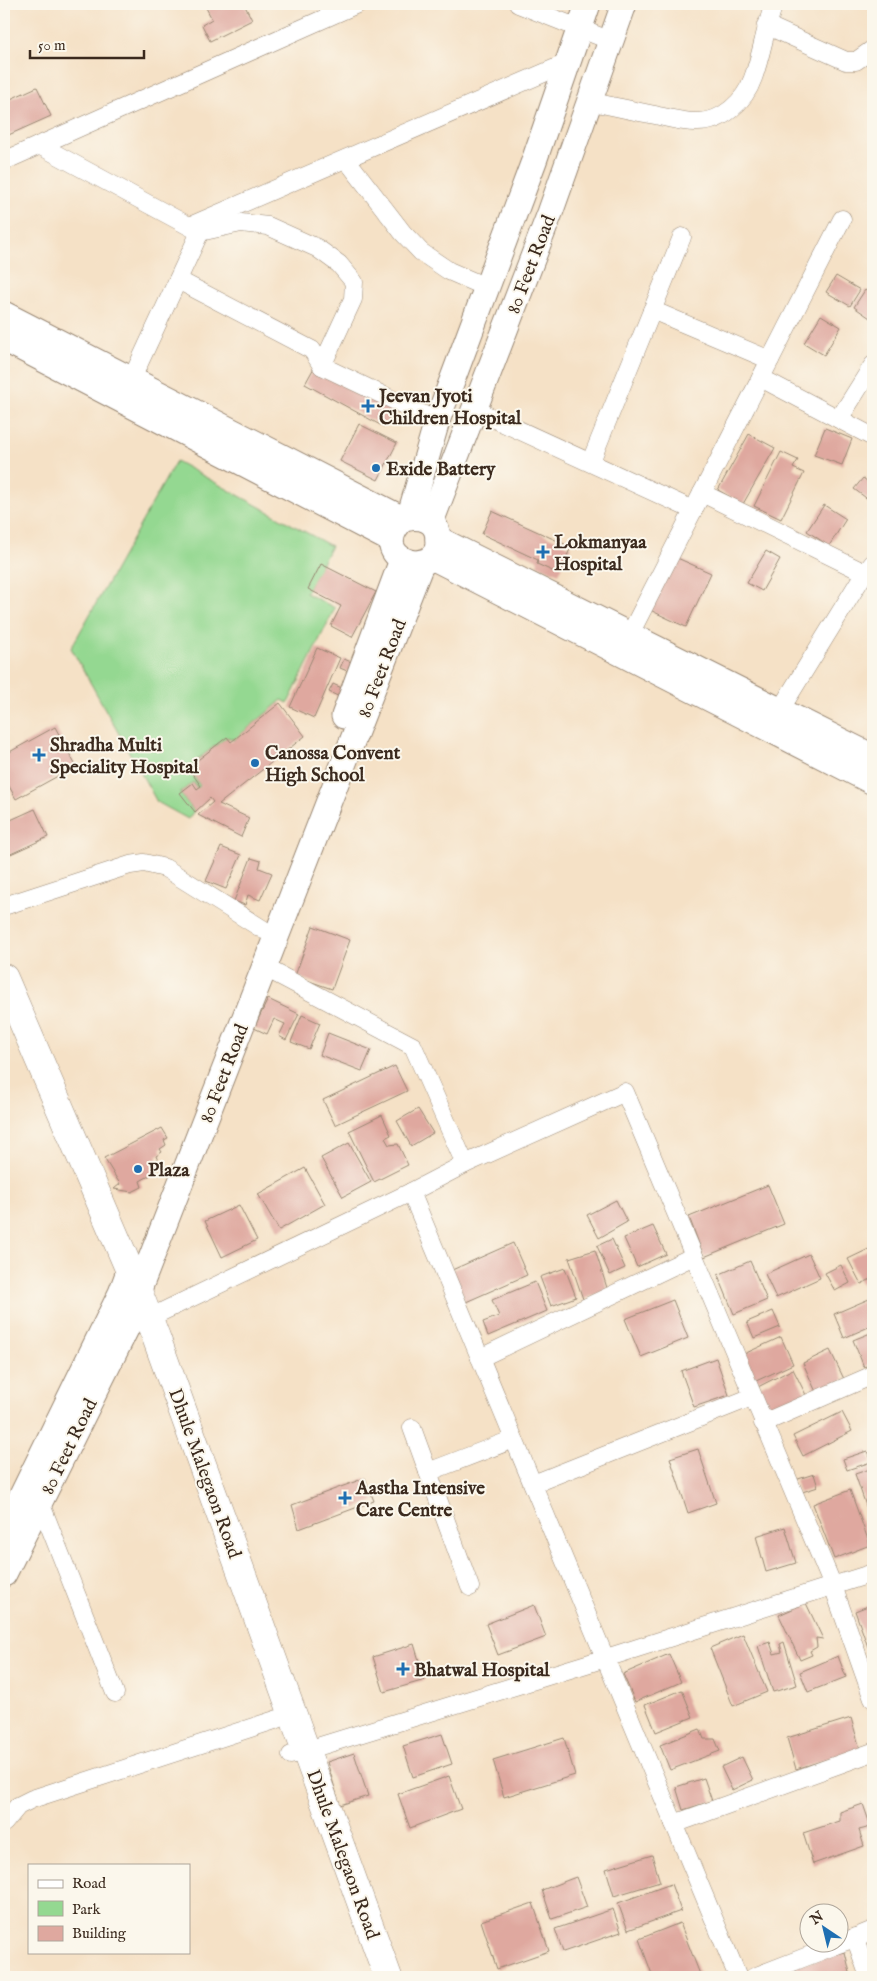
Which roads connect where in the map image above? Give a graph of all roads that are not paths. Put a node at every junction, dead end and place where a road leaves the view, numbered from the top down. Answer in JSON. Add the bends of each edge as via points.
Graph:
{"nodes":[{"id":1,"x":357,"y":4,"type":"edge"},
{"id":2,"x":518,"y":4,"type":"edge"},
{"id":3,"x":588,"y":4,"type":"edge"},
{"id":4,"x":624,"y":4,"type":"edge"},
{"id":5,"x":774,"y":4,"type":"edge"},
{"id":6,"x":766,"y":25,"type":"junction"},
{"id":7,"x":579,"y":27,"type":"junction"},
{"id":8,"x":611,"y":41,"type":"junction"},
{"id":9,"x":873,"y":49,"type":"edge"},
{"id":10,"x":567,"y":63,"type":"junction"},
{"id":11,"x":590,"y":101,"type":"junction"},
{"id":12,"x":39,"y":145,"type":"junction"},
{"id":13,"x":346,"y":159,"type":"junction"},
{"id":14,"x":4,"y":161,"type":"edge"},
{"id":15,"x":842,"y":219,"type":"dead end"},
{"id":16,"x":195,"y":229,"type":"junction"},
{"id":17,"x":682,"y":237,"type":"dead end"},
{"id":18,"x":178,"y":280,"type":"junction"},
{"id":19,"x":486,"y":287,"type":"junction"},
{"id":20,"x":652,"y":310,"type":"junction"},
{"id":21,"x":4,"y":314,"type":"edge"},
{"id":22,"x":4,"y":339,"type":"edge"},
{"id":23,"x":770,"y":360,"type":"junction"},
{"id":24,"x":322,"y":366,"type":"junction"},
{"id":25,"x":873,"y":366,"type":"edge"},
{"id":26,"x":761,"y":378,"type":"junction"},
{"id":27,"x":126,"y":390,"type":"junction"},
{"id":28,"x":473,"y":410,"type":"junction"},
{"id":29,"x":840,"y":419,"type":"junction"},
{"id":30,"x":437,"y":421,"type":"junction"},
{"id":31,"x":873,"y":437,"type":"edge"},
{"id":32,"x":591,"y":462,"type":"junction"},
{"id":33,"x":702,"y":493,"type":"junction"},
{"id":34,"x":693,"y":510,"type":"junction"},
{"id":35,"x":416,"y":540,"type":"junction"},
{"id":36,"x":869,"y":568,"type":"edge"},
{"id":37,"x":630,"y":634,"type":"junction"},
{"id":38,"x":780,"y":710,"type":"junction"},
{"id":39,"x":873,"y":757,"type":"edge"},
{"id":40,"x":873,"y":782,"type":"edge"},
{"id":41,"x":4,"y":906,"type":"edge"},
{"id":42,"x":264,"y":930,"type":"junction"},
{"id":43,"x":264,"y":967,"type":"junction"},
{"id":44,"x":4,"y":978,"type":"edge"},
{"id":45,"x":4,"y":1023,"type":"edge"},
{"id":46,"x":464,"y":1164,"type":"junction"},
{"id":47,"x":411,"y":1192,"type":"junction"},
{"id":48,"x":694,"y":1256,"type":"junction"},
{"id":49,"x":130,"y":1285,"type":"junction"},
{"id":50,"x":140,"y":1319,"type":"junction"},
{"id":51,"x":480,"y":1358,"type":"junction"},
{"id":52,"x":873,"y":1375,"type":"edge"},
{"id":53,"x":752,"y":1397,"type":"junction"},
{"id":54,"x":763,"y":1423,"type":"junction"},
{"id":55,"x":412,"y":1428,"type":"dead end"},
{"id":56,"x":514,"y":1439,"type":"junction"},
{"id":57,"x":428,"y":1472,"type":"junction"},
{"id":58,"x":533,"y":1484,"type":"junction"},
{"id":59,"x":40,"y":1502,"type":"junction"},
{"id":60,"x":4,"y":1532,"type":"edge"},
{"id":61,"x":873,"y":1572,"type":"edge"},
{"id":62,"x":4,"y":1574,"type":"edge"},
{"id":63,"x":833,"y":1586,"type":"junction"},
{"id":64,"x":470,"y":1587,"type":"dead end"},
{"id":65,"x":606,"y":1658,"type":"junction"},
{"id":66,"x":115,"y":1693,"type":"dead end"},
{"id":67,"x":873,"y":1700,"type":"edge"},
{"id":68,"x":278,"y":1719,"type":"junction"},
{"id":69,"x":873,"y":1752,"type":"edge"},
{"id":70,"x":299,"y":1753,"type":"junction"},
{"id":71,"x":4,"y":1823,"type":"edge"},
{"id":72,"x":674,"y":1824,"type":"junction"},
{"id":73,"x":873,"y":1930,"type":"edge"},
{"id":74,"x":850,"y":1939,"type":"edge"},
{"id":75,"x":850,"y":1950,"type":"edge"},
{"id":76,"x":812,"y":1954,"type":"edge"},
{"id":77,"x":372,"y":1977,"type":"edge"},
{"id":78,"x":388,"y":1977,"type":"edge"},
{"id":79,"x":738,"y":1977,"type":"edge"},
{"id":80,"x":754,"y":1977,"type":"edge"},
{"id":81,"x":869,"y":1977,"type":"edge"}],
"edges":[{"from":1,"to":12,"type":"street"},
{"from":2,"to":7,"type":"street"},
{"from":3,"to":7,"type":"main road","name":"80 Feet Road"},
{"from":4,"to":8,"type":"main road","name":"80 Feet Road"},
{"from":5,"to":6,"type":"street"},
{"from":6,"to":9,"type":"street","via":[[846,61],[856,61]]},
{"from":6,"to":11,"type":"street","via":[[753,78],[741,100],[728,112],[711,120],[680,121]]},
{"from":7,"to":8,"type":"street"},
{"from":7,"to":10,"type":"main road","name":"80 Feet Road"},
{"from":8,"to":11,"type":"main road","name":"80 Feet Road"},
{"from":10,"to":13,"type":"street"},
{"from":10,"to":19,"type":"main road","name":"80 Feet Road"},
{"from":11,"to":28,"type":"main road","name":"80 Feet Road"},
{"from":12,"to":14,"type":"street"},
{"from":12,"to":16,"type":"street"},
{"from":13,"to":16,"type":"street"},
{"from":13,"to":19,"type":"street","via":[[421,252],[449,270]]},
{"from":15,"to":23,"type":"street"},
{"from":16,"to":18,"type":"street"},
{"from":16,"to":24,"type":"street","via":[[241,223],[268,226],[318,248],[339,264],[354,282],[353,299]]},
{"from":17,"to":20,"type":"street"},
{"from":18,"to":24,"type":"street","via":[[312,350]]},
{"from":18,"to":27,"type":"street"},
{"from":19,"to":30,"type":"main road","name":"80 Feet Road"},
{"from":20,"to":23,"type":"street"},
{"from":20,"to":32,"type":"street"},
{"from":21,"to":27,"type":"main road"},
{"from":22,"to":27,"type":"main road"},
{"from":23,"to":26,"type":"street"},
{"from":24,"to":30,"type":"street"},
{"from":25,"to":29,"type":"street"},
{"from":26,"to":29,"type":"street"},
{"from":26,"to":33,"type":"street"},
{"from":27,"to":35,"type":"main road"},
{"from":28,"to":32,"type":"street"},
{"from":28,"to":35,"type":"main road","name":"80 Feet Road"},
{"from":29,"to":31,"type":"street"},
{"from":30,"to":35,"type":"main road","name":"80 Feet Road"},
{"from":32,"to":34,"type":"street"},
{"from":33,"to":34,"type":"street"},
{"from":33,"to":36,"type":"street"},
{"from":34,"to":37,"type":"street"},
{"from":35,"to":37,"type":"main road"},
{"from":35,"to":40,"type":"main road"},
{"from":35,"to":42,"type":"main road","name":"80 Feet Road"},
{"from":35,"to":43,"type":"main road","name":"80 Feet Road"},
{"from":36,"to":38,"type":"street"},
{"from":37,"to":38,"type":"main road"},
{"from":38,"to":39,"type":"main road"},
{"from":41,"to":42,"type":"street","via":[[144,863],[165,868]]},
{"from":42,"to":49,"type":"main road","name":"80 Feet Road"},
{"from":43,"to":46,"type":"street","via":[[412,1046]]},
{"from":43,"to":49,"type":"main road","name":"80 Feet Road"},
{"from":44,"to":49,"type":"main road","name":"Dhule Malegaon Road"},
{"from":45,"to":49,"type":"main road"},
{"from":46,"to":47,"type":"street"},
{"from":46,"to":48,"type":"street","via":[[625,1092]]},
{"from":47,"to":50,"type":"street"},
{"from":47,"to":51,"type":"street"},
{"from":48,"to":51,"type":"street"},
{"from":48,"to":53,"type":"street"},
{"from":49,"to":50,"type":"main road","name":"Dhule Malegaon Road"},
{"from":49,"to":60,"type":"main road","name":"80 Feet Road"},
{"from":50,"to":59,"type":"main road","name":"80 Feet Road"},
{"from":50,"to":68,"type":"main road"},
{"from":50,"to":70,"type":"main road","name":"Dhule Malegaon Road"},
{"from":51,"to":56,"type":"street"},
{"from":52,"to":54,"type":"street"},
{"from":53,"to":54,"type":"street"},
{"from":53,"to":58,"type":"street"},
{"from":54,"to":63,"type":"street"},
{"from":55,"to":57,"type":"street"},
{"from":56,"to":57,"type":"street"},
{"from":56,"to":58,"type":"street"},
{"from":57,"to":64,"type":"street"},
{"from":58,"to":65,"type":"street"},
{"from":59,"to":62,"type":"main road","name":"80 Feet Road"},
{"from":59,"to":66,"type":"street"},
{"from":61,"to":63,"type":"street"},
{"from":63,"to":65,"type":"street"},
{"from":63,"to":67,"type":"street"},
{"from":65,"to":70,"type":"street"},
{"from":65,"to":72,"type":"street"},
{"from":68,"to":70,"type":"main road"},
{"from":68,"to":71,"type":"street","via":[[32,1800],[18,1806]]},
{"from":69,"to":72,"type":"street"},
{"from":70,"to":77,"type":"main road"},
{"from":70,"to":78,"type":"main road","name":"Dhule Malegaon Road"},
{"from":72,"to":79,"type":"street"},
{"from":73,"to":74,"type":"street"},
{"from":75,"to":81,"type":"street"},
{"from":76,"to":80,"type":"street"}]}
